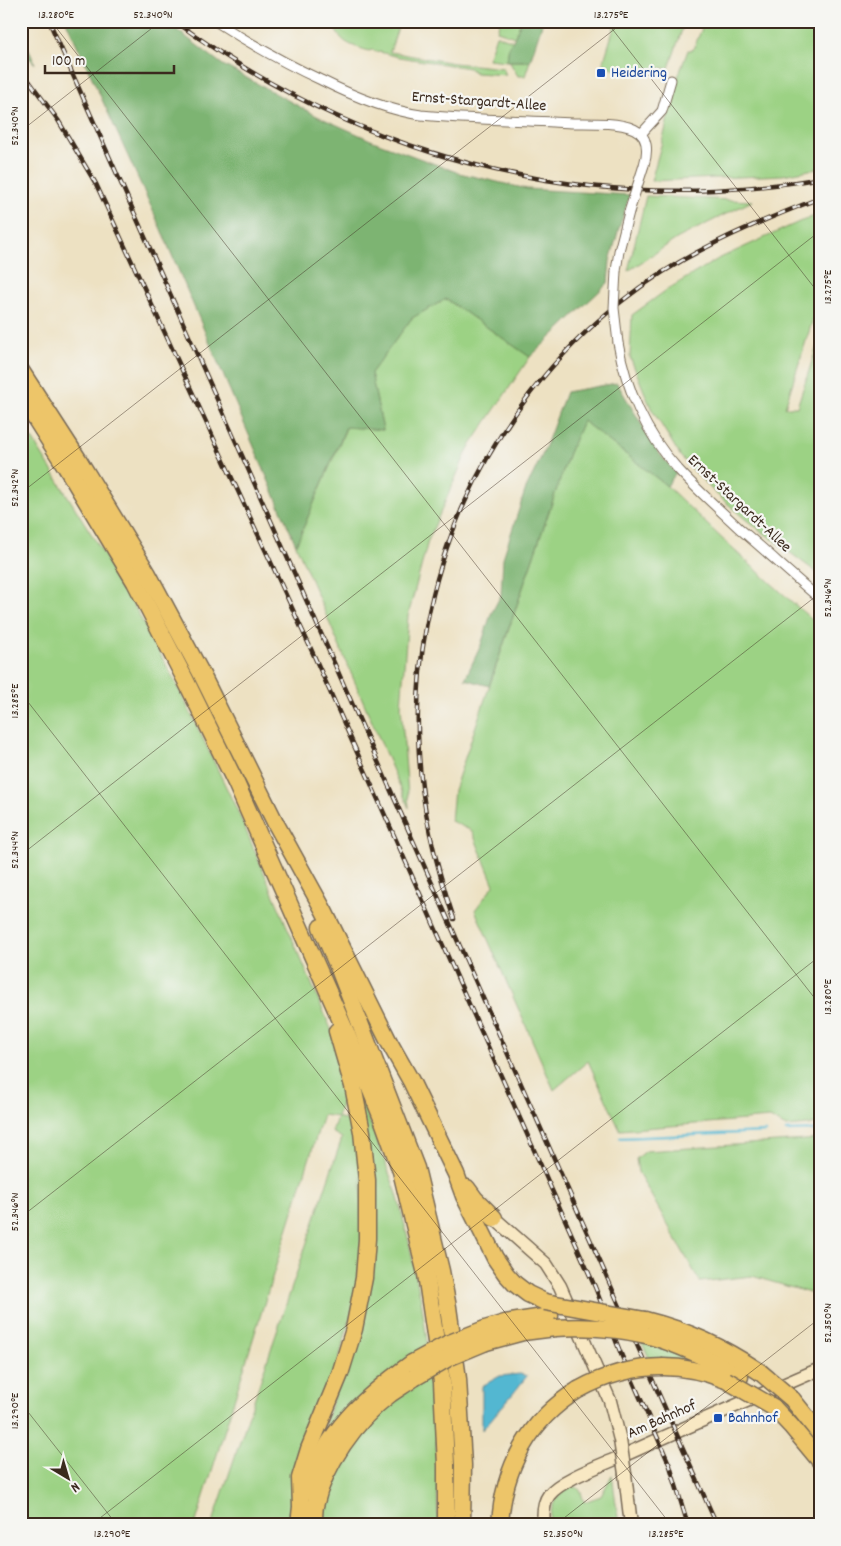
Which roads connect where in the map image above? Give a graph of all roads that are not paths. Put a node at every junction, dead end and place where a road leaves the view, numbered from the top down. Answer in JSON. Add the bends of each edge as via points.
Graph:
{"nodes":[{"id":1,"x":215,"y":21,"type":"edge"},
{"id":2,"x":672,"y":80,"type":"dead end"},
{"id":3,"x":641,"y":134,"type":"junction"},
{"id":4,"x":21,"y":371,"type":"edge"},
{"id":5,"x":21,"y":396,"type":"edge"},
{"id":6,"x":820,"y":599,"type":"edge"},
{"id":7,"x":276,"y":824,"type":"junction"},
{"id":8,"x":319,"y":971,"type":"junction"},
{"id":9,"x":456,"y":1174,"type":"junction"},
{"id":10,"x":494,"y":1218,"type":"joint"},
{"id":11,"x":550,"y":1315,"type":"junction"},
{"id":12,"x":645,"y":1327,"type":"junction"},
{"id":13,"x":820,"y":1369,"type":"edge"},
{"id":14,"x":413,"y":1371,"type":"junction"},
{"id":15,"x":733,"y":1378,"type":"junction"},
{"id":16,"x":820,"y":1434,"type":"edge"},
{"id":17,"x":820,"y":1461,"type":"edge"},
{"id":18,"x":301,"y":1507,"type":"junction"},
{"id":19,"x":299,"y":1525,"type":"edge"},
{"id":20,"x":314,"y":1525,"type":"edge"},
{"id":21,"x":446,"y":1525,"type":"edge"},
{"id":22,"x":462,"y":1525,"type":"edge"},
{"id":23,"x":500,"y":1525,"type":"edge"},
{"id":24,"x":544,"y":1525,"type":"edge"},
{"id":25,"x":631,"y":1525,"type":"edge"}],
"edges":[{"from":1,"to":3,"type":"street","name":"Ernst-Stargardt-Allee","via":[[316,78],[370,102],[400,111],[604,124],[628,127]]},
{"from":2,"to":3,"type":"street","via":[[662,111]]},
{"from":3,"to":6,"type":"street","name":"Ernst-Stargardt-Allee","bridge":true,"via":[[647,146],[620,242],[614,308],[625,374],[636,403],[666,455],[696,488]]},
{"from":4,"to":7,"type":"highway","via":[[148,574]]},
{"from":5,"to":8,"type":"highway","via":[[149,608],[236,783]]},
{"from":7,"to":9,"type":"highway","via":[[324,911]]},
{"from":7,"to":22,"type":"highway","via":[[339,969],[416,1168],[441,1271],[458,1380],[463,1465]]},
{"from":8,"to":18,"type":"highway","via":[[353,1086],[362,1132],[367,1180],[367,1239],[364,1278],[354,1329],[300,1478]]},
{"from":8,"to":21,"type":"highway","via":[[361,1066],[401,1171],[426,1274],[442,1382]]},
{"from":9,"to":10,"type":"highway"},
{"from":9,"to":11,"type":"highway","via":[[501,1268]]},
{"from":10,"to":25,"type":"main road","bridge":true,"via":[[540,1258],[560,1286],[610,1401],[620,1440]]},
{"from":11,"to":12,"type":"highway","bridge":true,"via":[[607,1328]]},
{"from":11,"to":12,"type":"highway","bridge":true,"via":[[588,1311]]},
{"from":11,"to":14,"type":"highway","bridge":true,"via":[[505,1323],[486,1335],[448,1344]]},
{"from":12,"to":15,"type":"highway","via":[[694,1351]]},
{"from":12,"to":16,"type":"highway","bridge":true,"via":[[672,1326],[739,1358],[792,1400]]},
{"from":13,"to":24,"type":"main road","name":"Am Bahnhof","via":[[561,1486],[549,1495],[544,1508]]},
{"from":14,"to":18,"type":"highway","via":[[379,1387],[338,1428],[310,1479]]},
{"from":14,"to":20,"type":"highway","via":[[364,1419],[335,1457],[322,1481]]},
{"from":15,"to":17,"type":"highway","bridge":true,"via":[[773,1407]]},
{"from":15,"to":23,"type":"highway","bridge":true,"via":[[663,1367],[617,1373],[578,1390],[549,1413],[525,1442],[506,1483]]},
{"from":18,"to":19,"type":"highway"}]}
